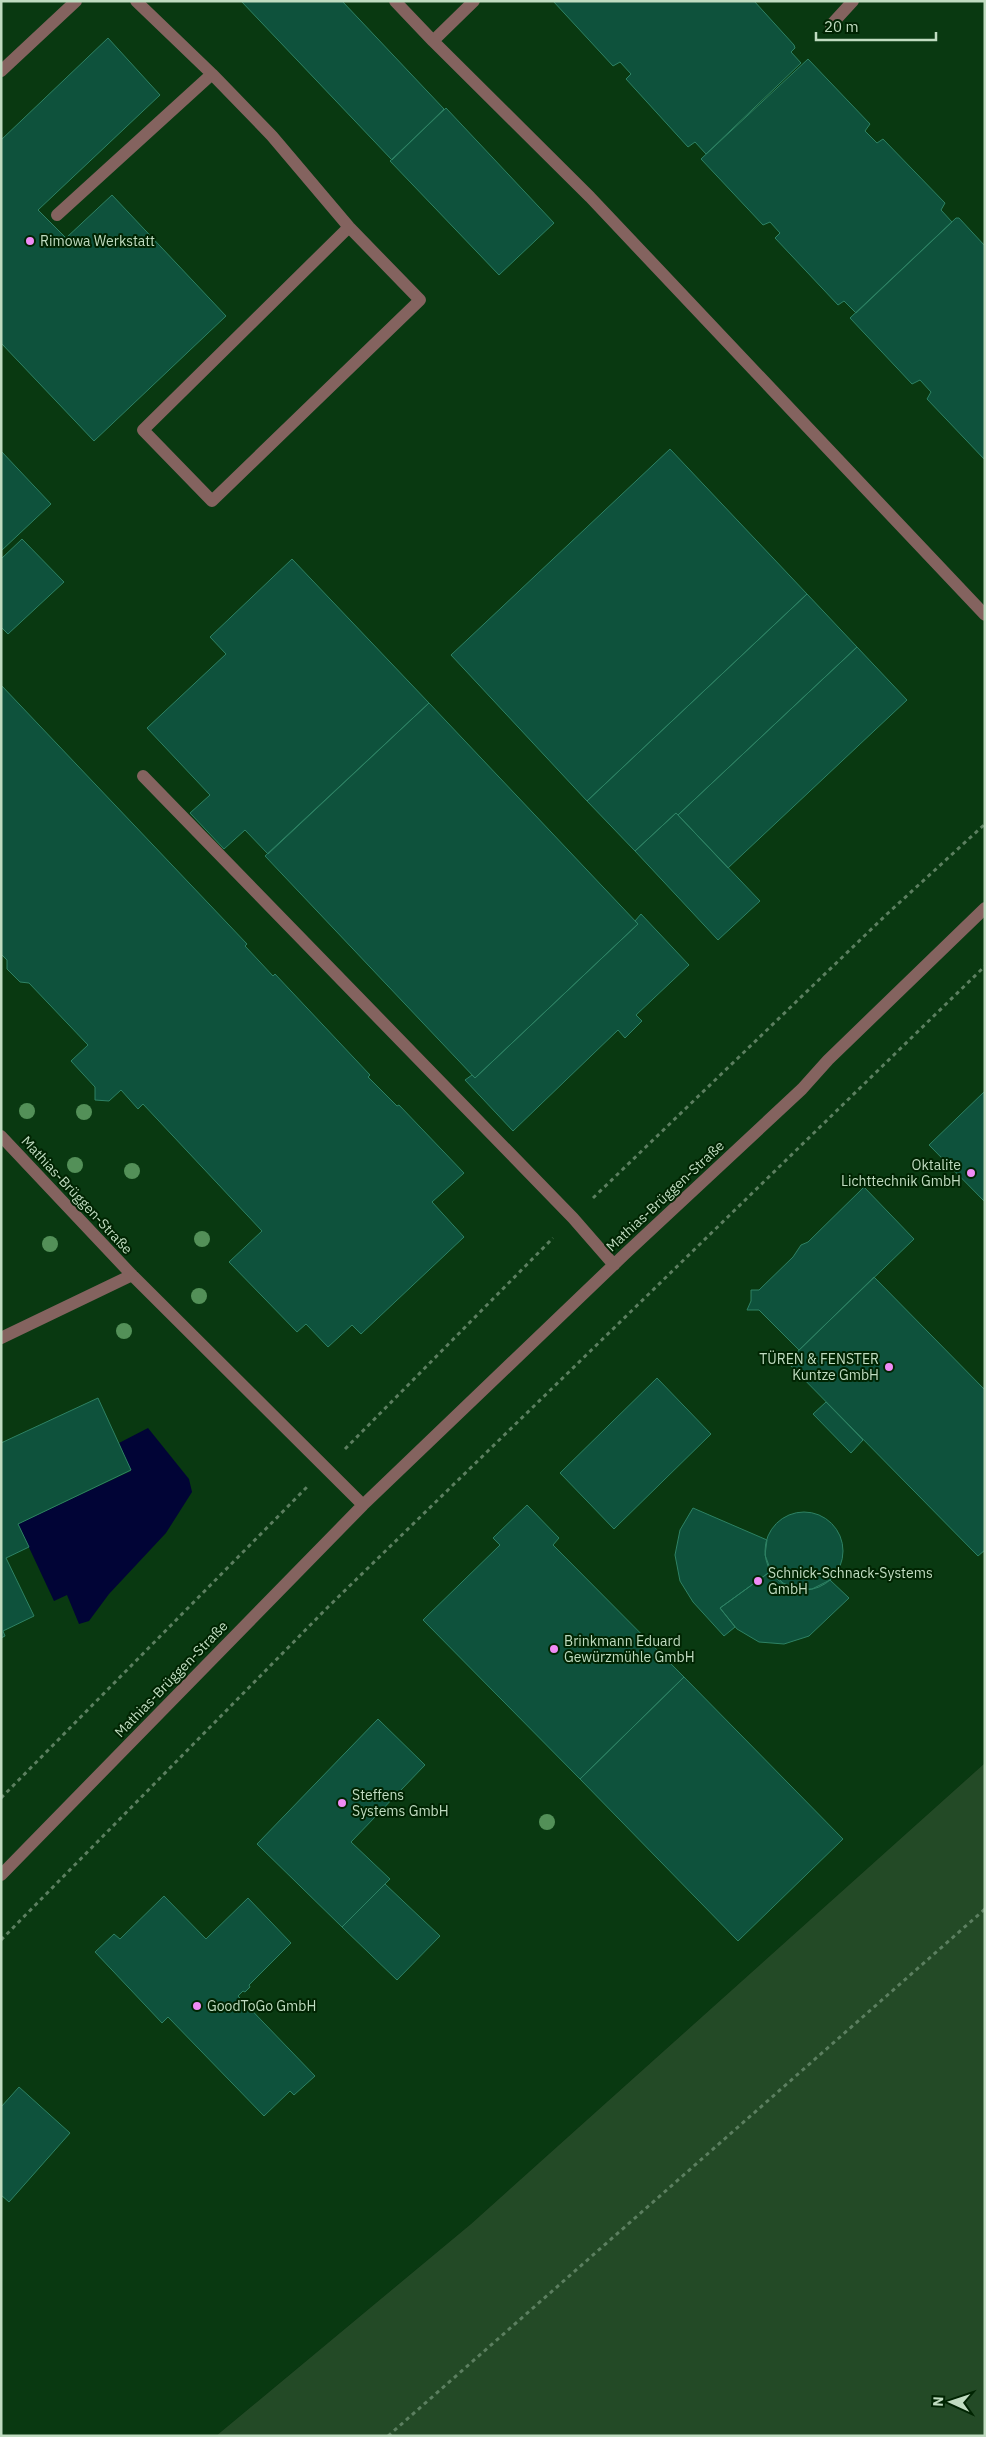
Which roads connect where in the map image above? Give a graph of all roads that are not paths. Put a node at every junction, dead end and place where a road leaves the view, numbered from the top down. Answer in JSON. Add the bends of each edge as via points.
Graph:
{"nodes":[{"id":1,"x":76,"y":1,"type":"edge"},
{"id":2,"x":136,"y":1,"type":"edge"},
{"id":3,"x":395,"y":1,"type":"edge"},
{"id":4,"x":474,"y":1,"type":"edge"},
{"id":5,"x":853,"y":1,"type":"edge"},
{"id":6,"x":832,"y":25,"type":"dead end"},
{"id":7,"x":433,"y":41,"type":"junction"},
{"id":8,"x":1,"y":71,"type":"edge"},
{"id":9,"x":212,"y":74,"type":"junction"},
{"id":10,"x":58,"y":215,"type":"dead end"},
{"id":11,"x":349,"y":227,"type":"junction"},
{"id":12,"x":985,"y":615,"type":"edge"},
{"id":13,"x":143,"y":776,"type":"dead end"},
{"id":14,"x":985,"y":908,"type":"edge"},
{"id":15,"x":1,"y":1136,"type":"edge"},
{"id":16,"x":614,"y":1265,"type":"junction"},
{"id":17,"x":132,"y":1275,"type":"junction"},
{"id":18,"x":1,"y":1338,"type":"edge"},
{"id":19,"x":363,"y":1505,"type":"junction"},
{"id":20,"x":1,"y":1875,"type":"edge"}],
"edges":[{"from":1,"to":8,"type":"street"},
{"from":2,"to":9,"type":"street"},
{"from":3,"to":7,"type":"street"},
{"from":4,"to":7,"type":"street"},
{"from":5,"to":6,"type":"street"},
{"from":7,"to":12,"type":"street","via":[[596,204]]},
{"from":9,"to":10,"type":"street"},
{"from":9,"to":11,"type":"street","via":[[272,136]]},
{"from":11,"to":11,"type":"street","via":[[420,300],[212,501],[142,430]]},
{"from":13,"to":16,"type":"street","via":[[573,1218]]},
{"from":14,"to":16,"type":"street","name":"Mathias-Brüggen-Straße","via":[[802,1089]]},
{"from":15,"to":17,"type":"street","name":"Mathias-Brüggen-Straße"},
{"from":16,"to":19,"type":"street","name":"Mathias-Brüggen-Straße"},
{"from":17,"to":18,"type":"street","name":"Mathias-Brüggen-Straße"},
{"from":17,"to":19,"type":"street","name":"Mathias-Brüggen-Straße"},
{"from":19,"to":20,"type":"street","name":"Mathias-Brüggen-Straße"}]}
